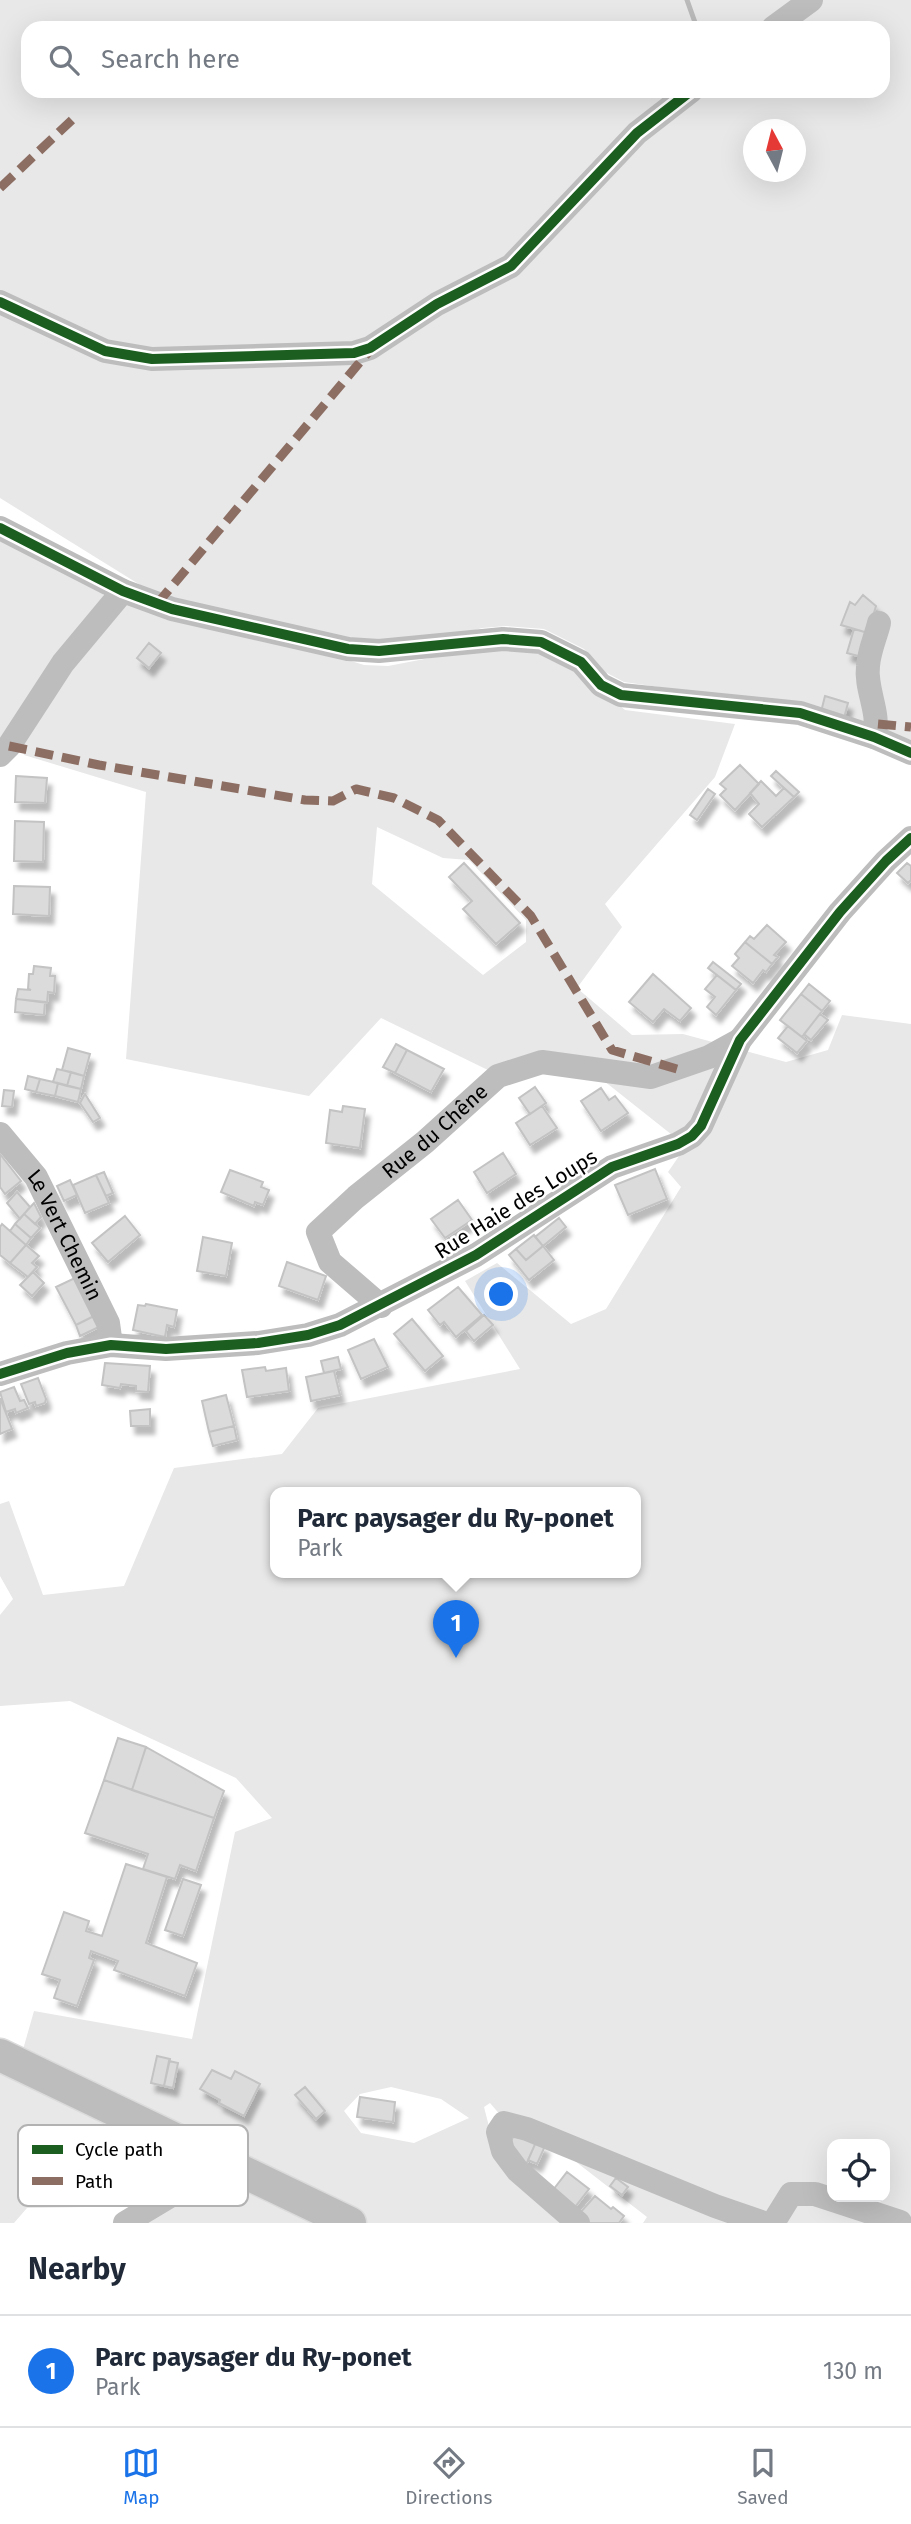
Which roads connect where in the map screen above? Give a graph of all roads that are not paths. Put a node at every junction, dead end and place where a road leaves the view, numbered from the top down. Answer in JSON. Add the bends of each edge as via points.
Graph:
{"nodes":[{"id":1,"x":811,"y":0,"type":"edge"},
{"id":2,"x":782,"y":21,"type":"edge"},
{"id":3,"x":682,"y":98,"type":"edge"},
{"id":4,"x":0,"y":302,"type":"edge"},
{"id":5,"x":0,"y":528,"type":"edge"},
{"id":6,"x":123,"y":591,"type":"junction"},
{"id":7,"x":880,"y":622,"type":"dead end"},
{"id":8,"x":874,"y":737,"type":"junction"},
{"id":9,"x":911,"y":753,"type":"edge"},
{"id":10,"x":0,"y":755,"type":"edge"},
{"id":11,"x":911,"y":838,"type":"edge"},
{"id":12,"x":740,"y":1040,"type":"junction"},
{"id":13,"x":0,"y":1134,"type":"edge"},
{"id":14,"x":381,"y":1306,"type":"junction"},
{"id":15,"x":111,"y":1345,"type":"junction"},
{"id":16,"x":0,"y":1374,"type":"edge"},
{"id":17,"x":0,"y":2055,"type":"edge"},
{"id":18,"x":146,"y":2125,"type":"edge"},
{"id":19,"x":248,"y":2174,"type":"edge"},
{"id":20,"x":153,"y":2206,"type":"edge"},
{"id":21,"x":900,"y":2222,"type":"edge"},
{"id":22,"x":125,"y":2223,"type":"edge"},
{"id":23,"x":350,"y":2223,"type":"edge"},
{"id":24,"x":578,"y":2223,"type":"edge"},
{"id":25,"x":764,"y":2223,"type":"edge"},
{"id":26,"x":773,"y":2223,"type":"edge"}],
"edges":[{"from":1,"to":2,"type":"street"},
{"from":3,"to":4,"type":"street","via":[[637,133],[511,266],[354,353],[152,359],[105,351]]},
{"from":5,"to":6,"type":"street"},
{"from":6,"to":8,"type":"street","via":[[172,609],[348,649],[379,651],[503,639],[541,642],[581,662],[601,685],[621,695],[800,713]]},
{"from":6,"to":10,"type":"street","via":[[83,636]]},
{"from":7,"to":8,"type":"street","via":[[867,667],[878,724]]},
{"from":8,"to":9,"type":"street"},
{"from":11,"to":12,"type":"street","name":"Rue Haie des Loups","via":[[840,912]]},
{"from":12,"to":14,"type":"street","name":"Rue Haie des Loups","via":[[701,1126],[692,1136],[612,1167],[476,1255]]},
{"from":12,"to":14,"type":"street","name":"Rue du Chêne","via":[[709,1057],[651,1077],[542,1062],[498,1076],[317,1232],[330,1262]]},
{"from":13,"to":15,"type":"street","name":"Le Vert Chemin","via":[[36,1177],[108,1322]]},
{"from":14,"to":15,"type":"street","name":"Rue Haie des Loups","via":[[308,1335],[258,1343],[166,1349]]},
{"from":15,"to":16,"type":"street","name":"Rue Haie des Loups"},
{"from":17,"to":18,"type":"main road"},
{"from":19,"to":23,"type":"main road"},
{"from":20,"to":22,"type":"street"},
{"from":21,"to":26,"type":"street","via":[[815,2193],[791,2194]]},
{"from":24,"to":25,"type":"street","via":[[503,2151],[498,2132],[504,2123]]}]}
